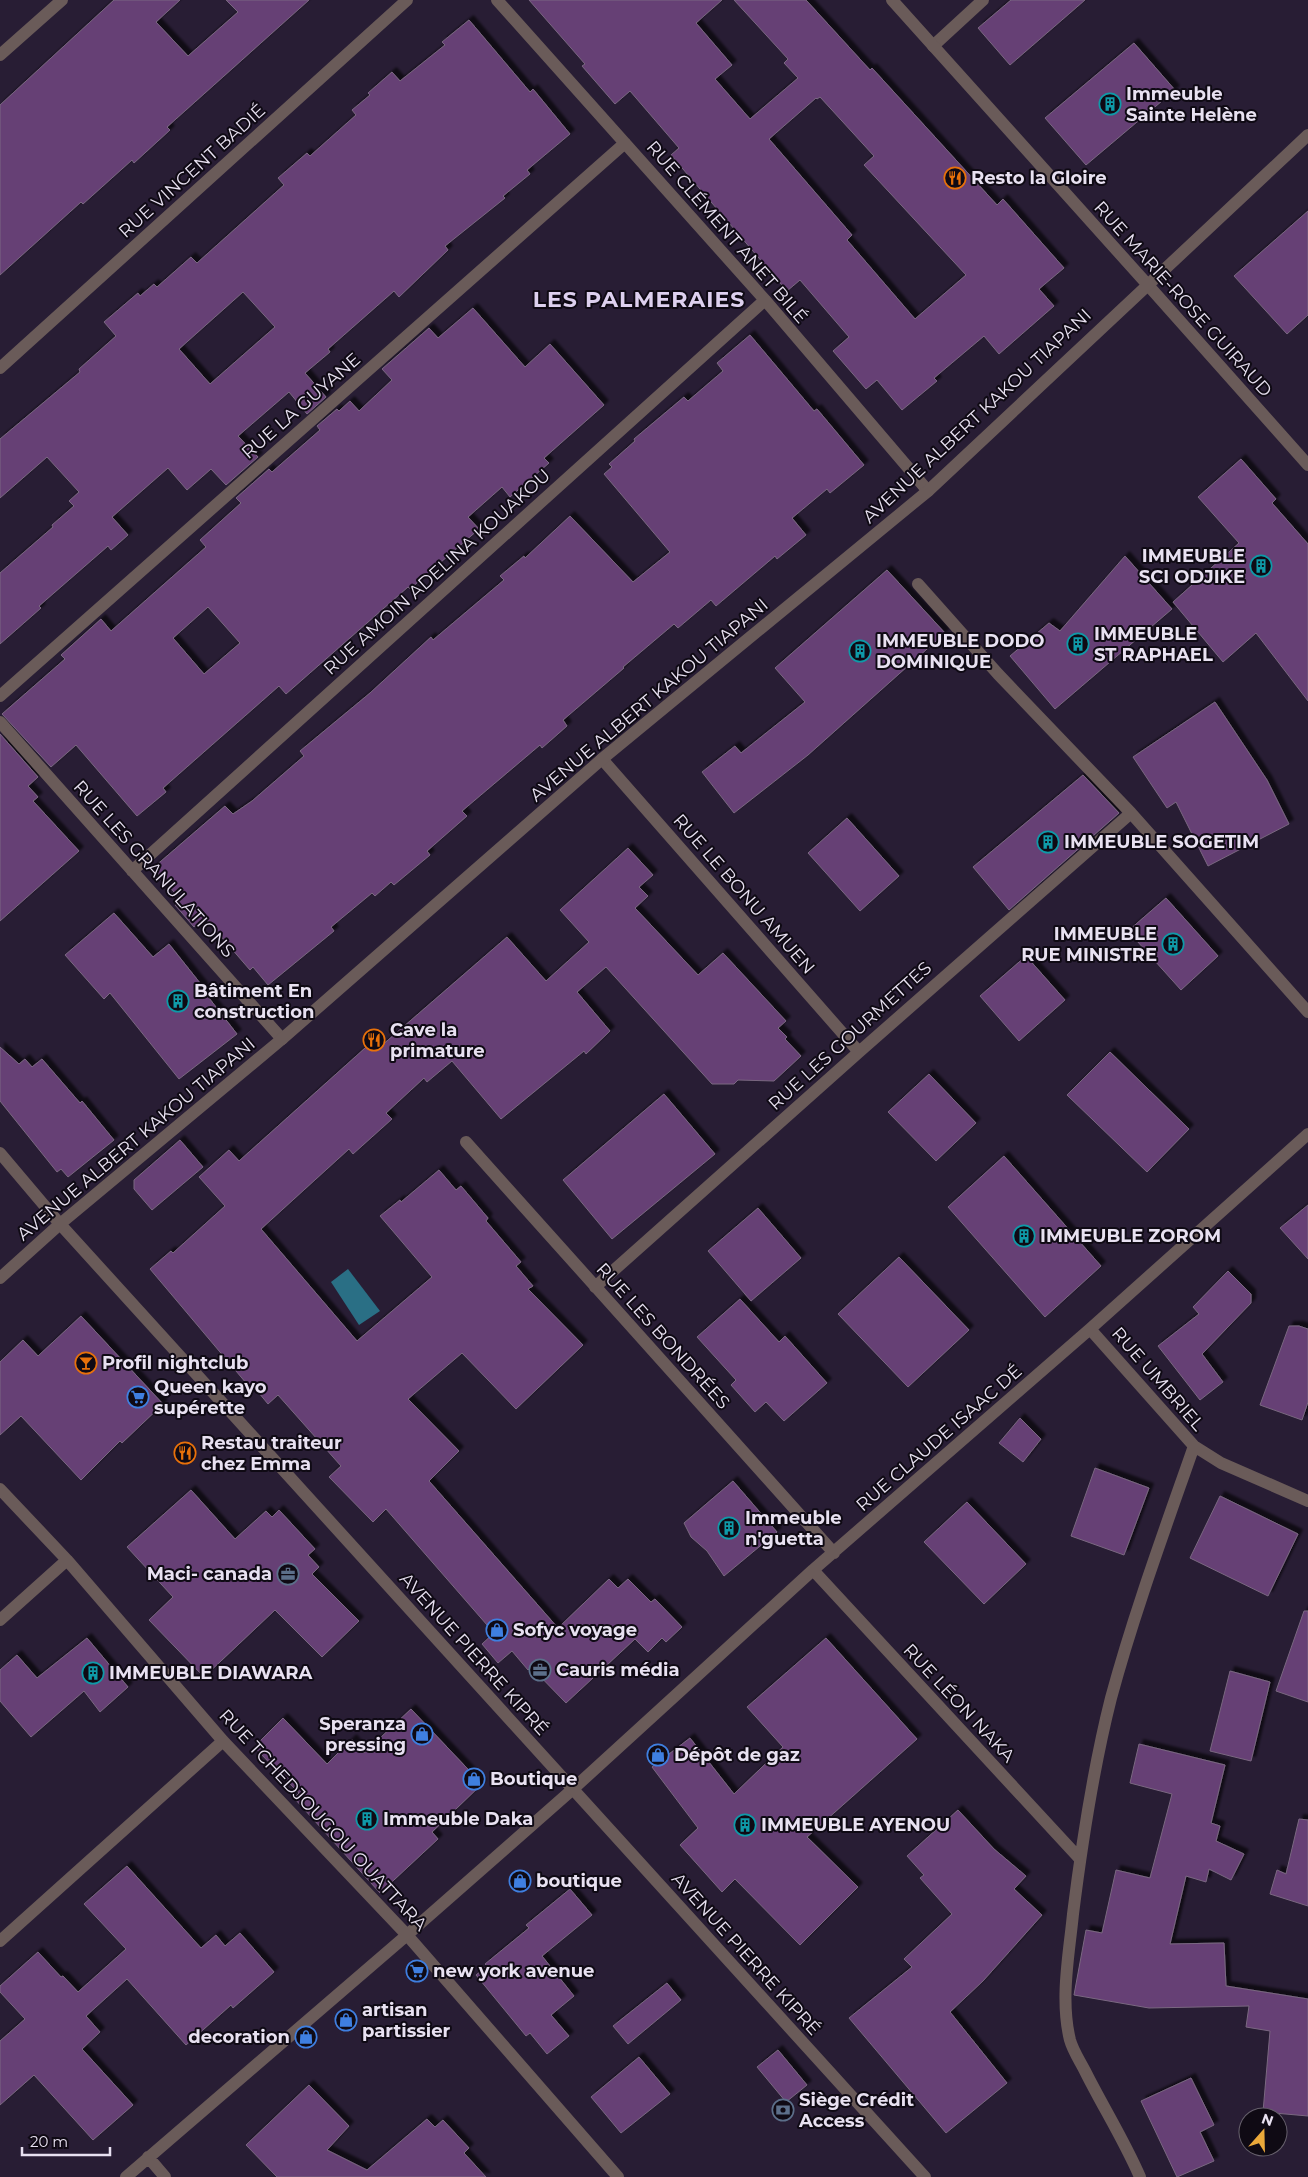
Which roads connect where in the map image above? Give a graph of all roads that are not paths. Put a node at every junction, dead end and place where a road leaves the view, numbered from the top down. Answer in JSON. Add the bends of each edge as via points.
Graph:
{"nodes":[{"id":1,"x":62,"y":0,"type":"edge"},
{"id":2,"x":408,"y":0,"type":"edge"},
{"id":3,"x":497,"y":0,"type":"edge"},
{"id":4,"x":892,"y":0,"type":"edge"},
{"id":5,"x":983,"y":0,"type":"edge"},
{"id":6,"x":933,"y":46,"type":"junction"},
{"id":7,"x":0,"y":55,"type":"edge"},
{"id":8,"x":1308,"y":135,"type":"edge"},
{"id":9,"x":625,"y":143,"type":"junction"},
{"id":10,"x":1147,"y":284,"type":"junction"},
{"id":11,"x":765,"y":300,"type":"junction"},
{"id":12,"x":0,"y":368,"type":"edge"},
{"id":13,"x":1308,"y":466,"type":"edge"},
{"id":14,"x":928,"y":491,"type":"junction"},
{"id":15,"x":918,"y":584,"type":"dead end"},
{"id":16,"x":0,"y":696,"type":"edge"},
{"id":17,"x":0,"y":722,"type":"edge"},
{"id":18,"x":602,"y":760,"type":"junction"},
{"id":19,"x":1131,"y":813,"type":"junction"},
{"id":20,"x":132,"y":871,"type":"junction"},
{"id":21,"x":1308,"y":1012,"type":"edge"},
{"id":22,"x":282,"y":1039,"type":"junction"},
{"id":23,"x":859,"y":1052,"type":"junction"},
{"id":24,"x":1308,"y":1134,"type":"edge"},
{"id":25,"x":466,"y":1142,"type":"dead end"},
{"id":26,"x":0,"y":1153,"type":"edge"},
{"id":27,"x":60,"y":1224,"type":"junction"},
{"id":28,"x":0,"y":1278,"type":"edge"},
{"id":29,"x":595,"y":1287,"type":"junction"},
{"id":30,"x":1090,"y":1329,"type":"junction"},
{"id":31,"x":1194,"y":1446,"type":"junction"},
{"id":32,"x":0,"y":1489,"type":"edge"},
{"id":33,"x":1308,"y":1501,"type":"edge"},
{"id":34,"x":834,"y":1553,"type":"junction"},
{"id":35,"x":67,"y":1560,"type":"junction"},
{"id":36,"x":813,"y":1570,"type":"junction"},
{"id":37,"x":0,"y":1620,"type":"edge"},
{"id":38,"x":223,"y":1741,"type":"junction"},
{"id":39,"x":572,"y":1789,"type":"junction"},
{"id":40,"x":1080,"y":1859,"type":"junction"},
{"id":41,"x":407,"y":1935,"type":"junction"},
{"id":42,"x":0,"y":1941,"type":"edge"},
{"id":43,"x":148,"y":2157,"type":"junction"},
{"id":44,"x":126,"y":2177,"type":"edge"},
{"id":45,"x":165,"y":2177,"type":"edge"},
{"id":46,"x":618,"y":2177,"type":"edge"},
{"id":47,"x":925,"y":2177,"type":"edge"},
{"id":48,"x":1140,"y":2177,"type":"edge"}],
"edges":[{"from":1,"to":7,"type":"street"},
{"from":2,"to":12,"type":"street","name":"RUE VINCENT BADIÉ"},
{"from":3,"to":9,"type":"street","name":"RUE CLÉMENT ANET BILÉ"},
{"from":4,"to":6,"type":"street","name":"RUE MARIE-ROSE GUIRAUD"},
{"from":5,"to":6,"type":"street"},
{"from":6,"to":10,"type":"street","name":"RUE MARIE-ROSE GUIRAUD"},
{"from":8,"to":10,"type":"street","name":"AVENUE ALBERT KAKOU TIAPANI"},
{"from":9,"to":11,"type":"street","name":"RUE CLÉMENT ANET BILÉ"},
{"from":9,"to":16,"type":"street","name":"RUE LA GUYANE"},
{"from":10,"to":13,"type":"street","name":"RUE MARIE-ROSE GUIRAUD"},
{"from":10,"to":14,"type":"street","name":"AVENUE ALBERT KAKOU TIAPANI"},
{"from":11,"to":14,"type":"street","name":"RUE CLÉMENT ANET BILÉ"},
{"from":11,"to":20,"type":"street","name":"RUE AMOIN ADELINA KOUAKOU"},
{"from":14,"to":18,"type":"street","name":"AVENUE ALBERT KAKOU TIAPANI"},
{"from":15,"to":19,"type":"street","via":[[998,674]]},
{"from":17,"to":20,"type":"street","name":"RUE LES GRANULATIONS"},
{"from":18,"to":22,"type":"street","name":"AVENUE ALBERT KAKOU TIAPANI"},
{"from":18,"to":23,"type":"street","name":"RUE LE BONU AMUEN"},
{"from":19,"to":21,"type":"street"},
{"from":19,"to":23,"type":"street","name":"RUE LES GOURMETTES"},
{"from":20,"to":22,"type":"street","name":"RUE LES GRANULATIONS"},
{"from":22,"to":27,"type":"street","name":"AVENUE ALBERT KAKOU TIAPANI"},
{"from":23,"to":29,"type":"street","name":"RUE LES GOURMETTES"},
{"from":24,"to":30,"type":"street","name":"RUE CLAUDE ISAAC DÉ"},
{"from":25,"to":29,"type":"street","name":"RUE LES BONDRÉES"},
{"from":26,"to":27,"type":"street","name":"AVENUE PIERRE KIPRÉ"},
{"from":27,"to":28,"type":"street","name":"AVENUE ALBERT KAKOU TIAPANI"},
{"from":27,"to":39,"type":"street","name":"AVENUE PIERRE KIPRÉ"},
{"from":29,"to":34,"type":"street","name":"RUE LES BONDRÉES"},
{"from":30,"to":31,"type":"street","name":"RUE UMBRIEL"},
{"from":30,"to":34,"type":"street","name":"RUE CLAUDE ISAAC DÉ"},
{"from":31,"to":33,"type":"street","name":"RUE UMBRIEL","via":[[1221,1463]]},
{"from":31,"to":40,"type":"street","via":[[1111,1698]]},
{"from":32,"to":35,"type":"street","name":"RUE TCHEDJOUGOU OUATTARA"},
{"from":34,"to":36,"type":"street","name":"RUE CLAUDE ISAAC DÉ"},
{"from":35,"to":37,"type":"street"},
{"from":35,"to":38,"type":"street","name":"RUE TCHEDJOUGOU OUATTARA"},
{"from":36,"to":39,"type":"street","name":"RUE CLAUDE ISAAC DÉ"},
{"from":36,"to":40,"type":"street","name":"RUE LÉON NAKA"},
{"from":38,"to":41,"type":"street","name":"RUE TCHEDJOUGOU OUATTARA"},
{"from":38,"to":42,"type":"street"},
{"from":39,"to":41,"type":"street","name":"RUE CLAUDE ISAAC DÉ"},
{"from":39,"to":47,"type":"street","name":"AVENUE PIERRE KIPRÉ"},
{"from":40,"to":48,"type":"street","via":[[1066,1976],[1066,2013],[1071,2042]]},
{"from":41,"to":43,"type":"street","name":"RUE CLAUDE ISAAC DÉ"},
{"from":41,"to":46,"type":"street","name":"RUE TCHEDJOUGOU OUATTARA"},
{"from":43,"to":44,"type":"street","name":"RUE CLAUDE ISAAC DÉ"},
{"from":43,"to":45,"type":"street"}]}
